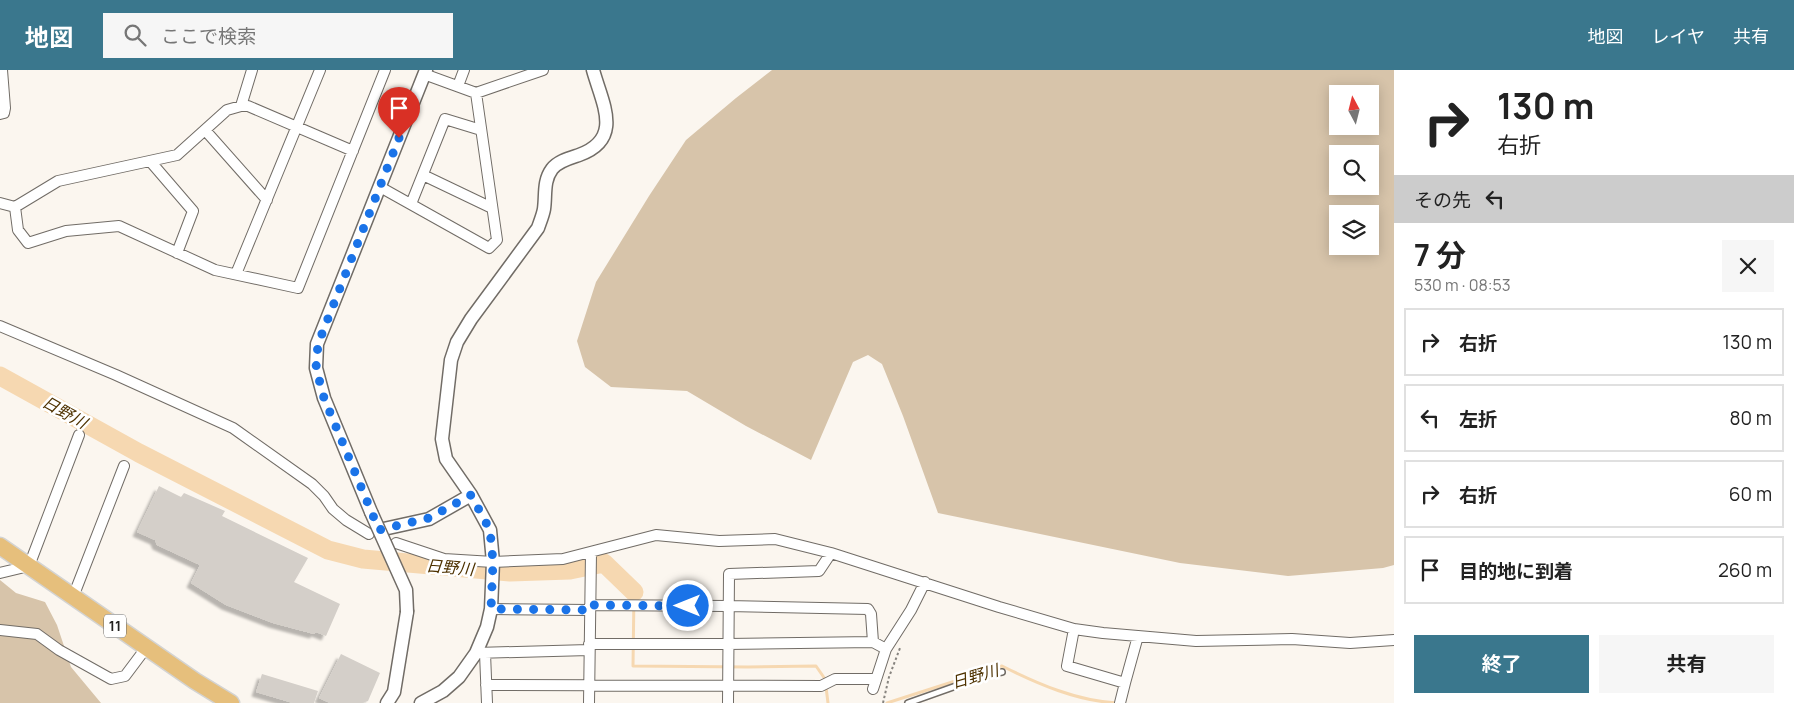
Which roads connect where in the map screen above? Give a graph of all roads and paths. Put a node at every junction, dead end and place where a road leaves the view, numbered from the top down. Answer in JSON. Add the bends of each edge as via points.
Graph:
{"nodes":[{"id":1,"x":2,"y":70,"type":"edge"},
{"id":2,"x":252,"y":70,"type":"edge"},
{"id":3,"x":320,"y":70,"type":"edge"},
{"id":4,"x":385,"y":70,"type":"edge"},
{"id":5,"x":464,"y":70,"type":"edge"},
{"id":6,"x":543,"y":70,"type":"edge"},
{"id":7,"x":593,"y":70,"type":"edge"},
{"id":8,"x":425,"y":72,"type":"edge"},
{"id":9,"x":458,"y":86,"type":"junction"},
{"id":10,"x":476,"y":93,"type":"junction"},
{"id":11,"x":241,"y":106,"type":"junction"},
{"id":12,"x":0,"y":114,"type":"edge"},
{"id":13,"x":298,"y":126,"type":"junction"},
{"id":14,"x":205,"y":130,"type":"junction"},
{"id":15,"x":481,"y":130,"type":"junction"},
{"id":16,"x":353,"y":151,"type":"junction"},
{"id":17,"x":150,"y":161,"type":"junction"},
{"id":18,"x":423,"y":175,"type":"junction"},
{"id":19,"x":380,"y":187,"type":"junction"},
{"id":20,"x":267,"y":200,"type":"junction"},
{"id":21,"x":0,"y":203,"type":"edge"},
{"id":22,"x":411,"y":204,"type":"junction"},
{"id":23,"x":16,"y":208,"type":"junction"},
{"id":24,"x":492,"y":208,"type":"junction"},
{"id":25,"x":177,"y":253,"type":"junction"},
{"id":26,"x":236,"y":274,"type":"junction"},
{"id":27,"x":0,"y":326,"type":"edge"},
{"id":28,"x":79,"y":435,"type":"dead end"},
{"id":29,"x":124,"y":466,"type":"dead end"},
{"id":30,"x":471,"y":495,"type":"junction"},
{"id":31,"x":374,"y":532,"type":"junction"},
{"id":32,"x":396,"y":544,"type":"dead end"},
{"id":33,"x":0,"y":546,"type":"edge"},
{"id":34,"x":590,"y":553,"type":"junction"},
{"id":35,"x":831,"y":553,"type":"junction"},
{"id":36,"x":493,"y":562,"type":"junction"},
{"id":37,"x":28,"y":566,"type":"junction"},
{"id":38,"x":0,"y":574,"type":"edge"},
{"id":39,"x":924,"y":582,"type":"junction"},
{"id":40,"x":73,"y":598,"type":"junction"},
{"id":41,"x":728,"y":606,"type":"junction"},
{"id":42,"x":589,"y":608,"type":"junction"},
{"id":43,"x":491,"y":609,"type":"junction"},
{"id":44,"x":1074,"y":629,"type":"junction"},
{"id":45,"x":0,"y":630,"type":"edge"},
{"id":46,"x":1138,"y":636,"type":"junction"},
{"id":47,"x":1394,"y":640,"type":"edge"},
{"id":48,"x":873,"y":642,"type":"junction"},
{"id":49,"x":728,"y":644,"type":"junction"},
{"id":50,"x":589,"y":647,"type":"junction"},
{"id":51,"x":900,"y":647,"type":"dead end"},
{"id":52,"x":146,"y":648,"type":"junction"},
{"id":53,"x":886,"y":649,"type":"junction"},
{"id":54,"x":480,"y":653,"type":"junction"},
{"id":55,"x":1002,"y":672,"type":"dead end"},
{"id":56,"x":1125,"y":683,"type":"junction"},
{"id":57,"x":589,"y":684,"type":"junction"},
{"id":58,"x":486,"y":685,"type":"junction"},
{"id":59,"x":728,"y":686,"type":"junction"},
{"id":60,"x":231,"y":703,"type":"edge"},
{"id":61,"x":386,"y":703,"type":"edge"},
{"id":62,"x":422,"y":703,"type":"edge"},
{"id":63,"x":486,"y":703,"type":"edge"},
{"id":64,"x":589,"y":703,"type":"edge"},
{"id":65,"x":728,"y":703,"type":"edge"},
{"id":66,"x":883,"y":703,"type":"edge"},
{"id":67,"x":908,"y":703,"type":"edge"},
{"id":68,"x":1120,"y":703,"type":"edge"}],
"edges":[{"from":1,"to":12,"type":"street","via":[[5,108]]},
{"from":2,"to":11,"type":"street"},
{"from":3,"to":13,"type":"street"},
{"from":4,"to":16,"type":"street"},
{"from":5,"to":9,"type":"street"},
{"from":6,"to":10,"type":"street"},
{"from":7,"to":30,"type":"street","via":[[607,116],[607,128],[600,142],[554,166],[546,178],[544,211],[538,228],[471,319],[451,360],[442,439],[446,459]]},
{"from":8,"to":9,"type":"street"},
{"from":8,"to":19,"type":"street"},
{"from":9,"to":10,"type":"street"},
{"from":10,"to":15,"type":"street"},
{"from":11,"to":13,"type":"street"},
{"from":11,"to":14,"type":"street","via":[[227,110]]},
{"from":13,"to":16,"type":"street"},
{"from":13,"to":20,"type":"street"},
{"from":14,"to":17,"type":"street","via":[[178,155]]},
{"from":14,"to":20,"type":"street"},
{"from":15,"to":18,"type":"street","via":[[446,119]]},
{"from":15,"to":24,"type":"street"},
{"from":16,"to":26,"type":"street","via":[[298,288]]},
{"from":17,"to":23,"type":"street","via":[[58,181]]},
{"from":17,"to":25,"type":"street","via":[[193,211]]},
{"from":18,"to":22,"type":"street"},
{"from":18,"to":24,"type":"street"},
{"from":19,"to":22,"type":"street"},
{"from":19,"to":31,"type":"street","bridge":true,"via":[[318,344],[316,368],[324,398],[371,512]]},
{"from":20,"to":26,"type":"street"},
{"from":21,"to":23,"type":"street"},
{"from":22,"to":24,"type":"street","via":[[489,248],[497,240]]},
{"from":23,"to":25,"type":"street","via":[[18,230],[28,244],[66,231],[119,226]]},
{"from":25,"to":26,"type":"street","via":[[215,270]]},
{"from":27,"to":31,"type":"street","via":[[233,428],[312,484],[346,520]]},
{"from":28,"to":37,"type":"street"},
{"from":29,"to":40,"type":"street"},
{"from":30,"to":31,"type":"street","via":[[429,518]]},
{"from":30,"to":36,"type":"street","via":[[490,530]]},
{"from":31,"to":61,"type":"street","bridge":true,"via":[[406,590],[407,612],[394,692]]},
{"from":32,"to":36,"type":"street","via":[[444,559]]},
{"from":33,"to":37,"type":"main road","number":"11"},
{"from":34,"to":35,"type":"street","via":[[656,535],[719,542],[775,539]]},
{"from":34,"to":36,"type":"street","via":[[563,559]]},
{"from":34,"to":42,"type":"street"},
{"from":35,"to":39,"type":"street"},
{"from":35,"to":41,"type":"street","via":[[819,571],[729,574]]},
{"from":36,"to":43,"type":"street"},
{"from":37,"to":38,"type":"street"},
{"from":37,"to":40,"type":"main road","number":"11"},
{"from":39,"to":44,"type":"street"},
{"from":39,"to":53,"type":"street","via":[[911,610]]},
{"from":40,"to":52,"type":"main road","number":"11"},
{"from":41,"to":42,"type":"street"},
{"from":41,"to":48,"type":"street","via":[[868,610]]},
{"from":41,"to":49,"type":"street"},
{"from":42,"to":43,"type":"street"},
{"from":42,"to":50,"type":"street"},
{"from":43,"to":54,"type":"street"},
{"from":44,"to":46,"type":"street"},
{"from":44,"to":56,"type":"street","via":[[1067,666]]},
{"from":45,"to":52,"type":"street","via":[[37,634],[110,679],[125,676]]},
{"from":46,"to":47,"type":"street","via":[[1196,641],[1292,639],[1350,644]]},
{"from":46,"to":56,"type":"street"},
{"from":48,"to":49,"type":"street"},
{"from":48,"to":53,"type":"street"},
{"from":49,"to":50,"type":"street"},
{"from":49,"to":59,"type":"street"},
{"from":50,"to":54,"type":"street"},
{"from":50,"to":57,"type":"street"},
{"from":51,"to":66,"type":"path"},
{"from":52,"to":60,"type":"main road","number":"11"},
{"from":53,"to":59,"type":"street","via":[[874,684],[835,679],[821,686]]},
{"from":54,"to":58,"type":"street"},
{"from":54,"to":62,"type":"street","via":[[444,691]]},
{"from":55,"to":67,"type":"lane"},
{"from":56,"to":68,"type":"street"},
{"from":57,"to":58,"type":"street"},
{"from":57,"to":59,"type":"street"},
{"from":57,"to":64,"type":"street"},
{"from":58,"to":63,"type":"street"},
{"from":59,"to":65,"type":"street"}]}
